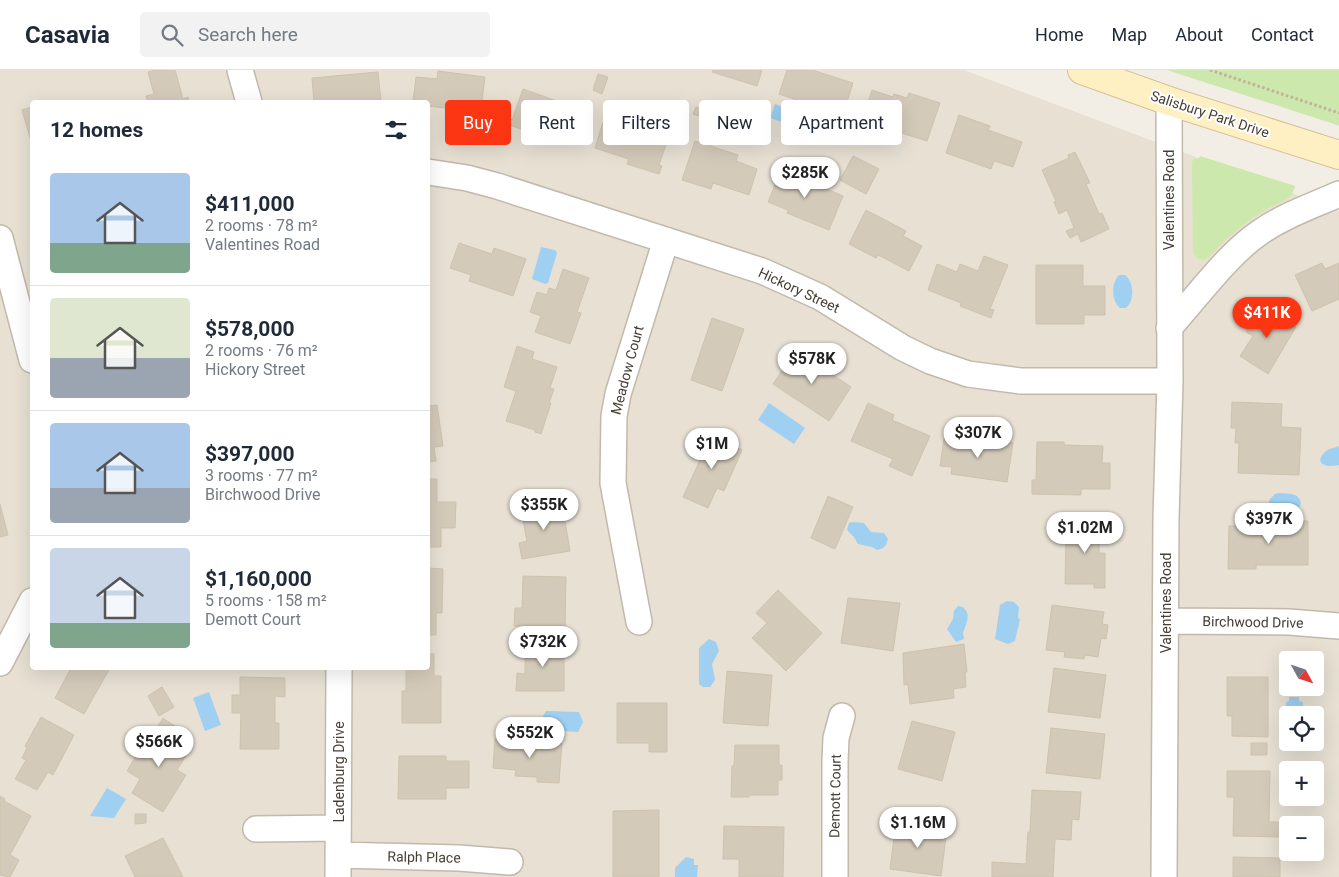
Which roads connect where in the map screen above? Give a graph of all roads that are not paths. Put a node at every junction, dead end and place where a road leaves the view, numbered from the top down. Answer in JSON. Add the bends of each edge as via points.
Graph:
{"nodes":[{"id":1,"x":240,"y":70,"type":"edge"},
{"id":2,"x":1082,"y":70,"type":"edge"},
{"id":3,"x":248,"y":100,"type":"edge"},
{"id":4,"x":1169,"y":102,"type":"junction"},
{"id":5,"x":1339,"y":154,"type":"edge"},
{"id":6,"x":430,"y":172,"type":"edge"},
{"id":7,"x":1339,"y":194,"type":"edge"},
{"id":8,"x":0,"y":238,"type":"edge"},
{"id":9,"x":666,"y":240,"type":"junction"},
{"id":10,"x":1170,"y":328,"type":"junction"},
{"id":11,"x":30,"y":352,"type":"edge"},
{"id":12,"x":1170,"y":381,"type":"junction"},
{"id":13,"x":30,"y":603,"type":"edge"},
{"id":14,"x":639,"y":622,"type":"dead end"},
{"id":15,"x":1167,"y":622,"type":"junction"},
{"id":16,"x":1339,"y":626,"type":"edge"},
{"id":17,"x":8,"y":628,"type":"edge"},
{"id":18,"x":0,"y":663,"type":"edge"},
{"id":19,"x":339,"y":670,"type":"edge"},
{"id":20,"x":842,"y":716,"type":"dead end"},
{"id":21,"x":338,"y":828,"type":"junction"},
{"id":22,"x":256,"y":829,"type":"dead end"},
{"id":23,"x":510,"y":862,"type":"dead end"},
{"id":24,"x":338,"y":866,"type":"edge"},
{"id":25,"x":835,"y":877,"type":"edge"},
{"id":26,"x":1164,"y":877,"type":"edge"}],
"edges":[{"from":1,"to":3,"type":"street"},
{"from":2,"to":4,"type":"main road","name":"Salisbury Park Drive"},
{"from":4,"to":5,"type":"main road","name":"Salisbury Park Drive"},
{"from":4,"to":10,"type":"street","name":"Valentines Road"},
{"from":6,"to":9,"type":"street","name":"Hickory Street","via":[[497,186]]},
{"from":7,"to":10,"type":"street","via":[[1259,233],[1234,254]]},
{"from":8,"to":11,"type":"street"},
{"from":9,"to":12,"type":"street","name":"Hickory Street","via":[[762,271],[808,291],[912,352],[968,374],[1020,381]]},
{"from":9,"to":14,"type":"street","name":"Meadow Court","via":[[614,416],[613,483]]},
{"from":10,"to":12,"type":"street","name":"Valentines Road"},
{"from":12,"to":15,"type":"street","name":"Valentines Road"},
{"from":13,"to":17,"type":"street"},
{"from":15,"to":16,"type":"street","name":"Birchwood Drive","via":[[1289,622]]},
{"from":15,"to":26,"type":"street","name":"Valentines Road"},
{"from":17,"to":18,"type":"street"},
{"from":19,"to":21,"type":"street","name":"Ladenburg Drive"},
{"from":20,"to":25,"type":"street","name":"Demott Court","via":[[836,738]]},
{"from":21,"to":22,"type":"street"},
{"from":21,"to":24,"type":"street","name":"Ladenburg Drive"},
{"from":23,"to":24,"type":"street","name":"Ralph Place","via":[[459,858]]}]}
